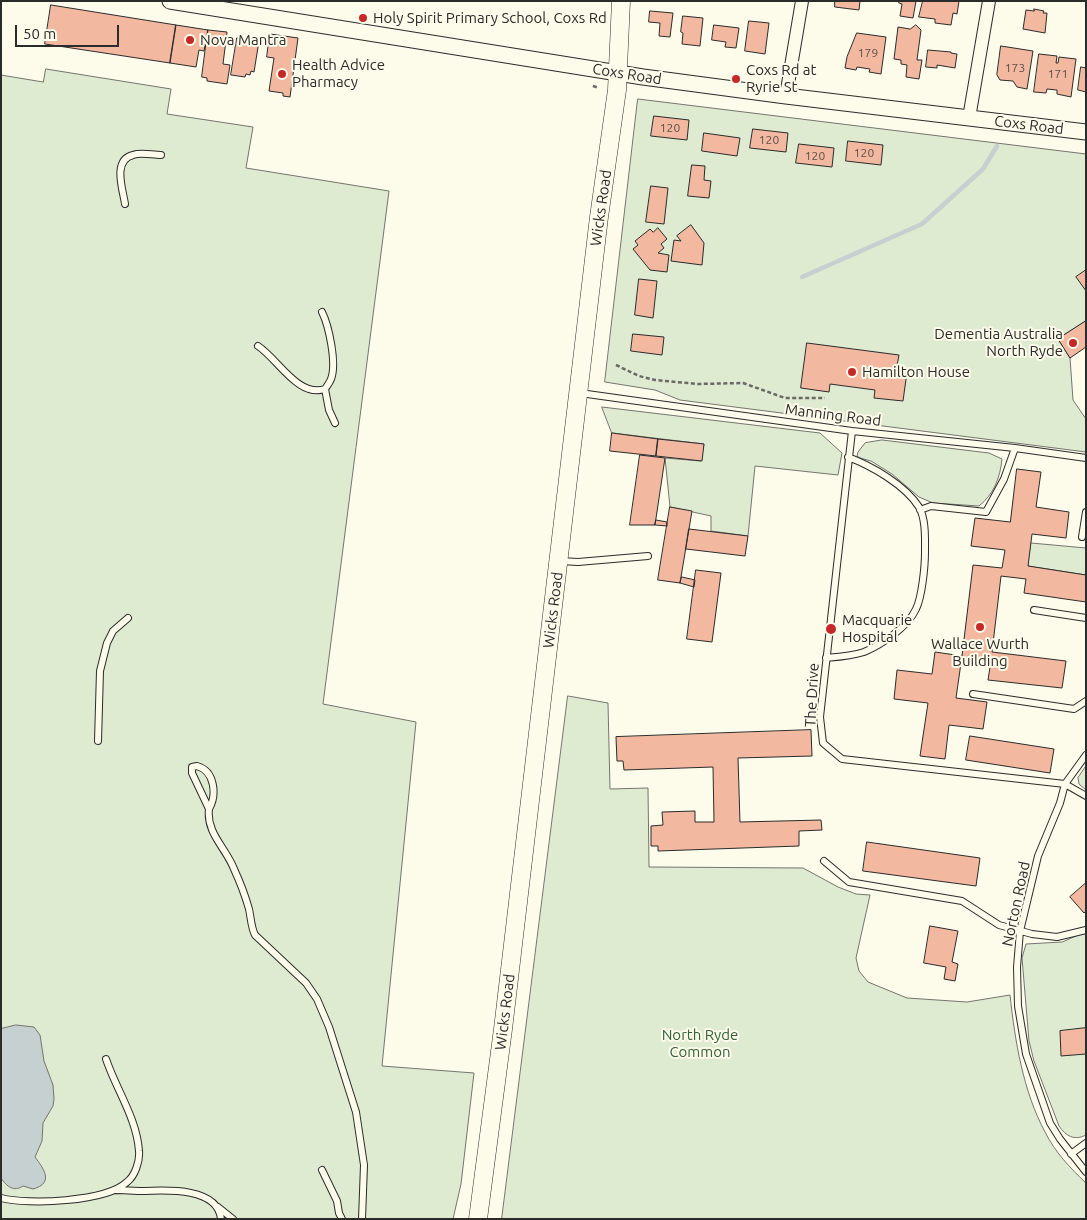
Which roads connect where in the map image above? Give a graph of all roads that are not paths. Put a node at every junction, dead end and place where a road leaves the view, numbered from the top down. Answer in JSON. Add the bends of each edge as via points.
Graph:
{"nodes":[{"id":1,"x":170,"y":1,"type":"edge"},
{"id":2,"x":621,"y":1,"type":"edge"},
{"id":3,"x":802,"y":1,"type":"edge"},
{"id":4,"x":989,"y":1,"type":"edge"},
{"id":5,"x":618,"y":72,"type":"junction"},
{"id":6,"x":786,"y":96,"type":"junction"},
{"id":7,"x":969,"y":118,"type":"junction"},
{"id":8,"x":1086,"y":132,"type":"edge"},
{"id":9,"x":160,"y":155,"type":"dead end"},
{"id":10,"x":125,"y":204,"type":"dead end"},
{"id":11,"x":322,"y":312,"type":"dead end"},
{"id":12,"x":258,"y":346,"type":"dead end"},
{"id":13,"x":325,"y":389,"type":"junction"},
{"id":14,"x":579,"y":393,"type":"junction"},
{"id":15,"x":335,"y":423,"type":"dead end"},
{"id":16,"x":852,"y":431,"type":"junction"},
{"id":17,"x":1016,"y":448,"type":"junction"},
{"id":18,"x":848,"y":457,"type":"junction"},
{"id":19,"x":1086,"y":458,"type":"edge"},
{"id":20,"x":920,"y":510,"type":"junction"},
{"id":21,"x":1086,"y":512,"type":"edge"},
{"id":22,"x":1082,"y":538,"type":"dead end"},
{"id":23,"x":648,"y":556,"type":"dead end"},
{"id":24,"x":559,"y":561,"type":"junction"},
{"id":25,"x":1034,"y":610,"type":"dead end"},
{"id":26,"x":128,"y":618,"type":"dead end"},
{"id":27,"x":1086,"y":618,"type":"edge"},
{"id":28,"x":826,"y":658,"type":"junction"},
{"id":29,"x":973,"y":694,"type":"dead end"},
{"id":30,"x":1086,"y":701,"type":"edge"},
{"id":31,"x":98,"y":741,"type":"dead end"},
{"id":32,"x":1086,"y":755,"type":"edge"},
{"id":33,"x":1065,"y":784,"type":"junction"},
{"id":34,"x":1086,"y":796,"type":"edge"},
{"id":35,"x":209,"y":809,"type":"junction"},
{"id":36,"x":824,"y":861,"type":"dead end"},
{"id":37,"x":1086,"y":930,"type":"edge"},
{"id":38,"x":1020,"y":931,"type":"junction"},
{"id":39,"x":106,"y":1058,"type":"dead end"},
{"id":40,"x":1086,"y":1143,"type":"edge"},
{"id":41,"x":1071,"y":1154,"type":"junction"},
{"id":42,"x":322,"y":1170,"type":"dead end"},
{"id":43,"x":1086,"y":1172,"type":"edge"},
{"id":44,"x":114,"y":1190,"type":"junction"},
{"id":45,"x":1,"y":1198,"type":"edge"},
{"id":46,"x":216,"y":1205,"type":"junction"},
{"id":47,"x":221,"y":1219,"type":"edge"},
{"id":48,"x":233,"y":1219,"type":"edge"},
{"id":49,"x":342,"y":1219,"type":"edge"},
{"id":50,"x":362,"y":1219,"type":"edge"},
{"id":51,"x":478,"y":1219,"type":"edge"}],
"edges":[{"from":1,"to":5,"type":"street","name":"Coxs Road"},
{"from":2,"to":5,"type":"main road","name":"Wicks Road"},
{"from":3,"to":6,"type":"street"},
{"from":4,"to":7,"type":"street"},
{"from":5,"to":6,"type":"street","name":"Coxs Road"},
{"from":5,"to":14,"type":"main road","name":"Wicks Road"},
{"from":6,"to":7,"type":"street","name":"Coxs Road"},
{"from":7,"to":8,"type":"street","name":"Coxs Road"},
{"from":9,"to":10,"type":"lane","via":[[132,155],[124,160],[120,173]]},
{"from":11,"to":13,"type":"lane","via":[[332,349],[333,372]]},
{"from":12,"to":13,"type":"lane","via":[[299,384],[312,391]]},
{"from":13,"to":15,"type":"lane"},
{"from":14,"to":16,"type":"lane","name":"Manning Road"},
{"from":14,"to":24,"type":"main road","name":"Wicks Road"},
{"from":16,"to":17,"type":"lane","name":"Manning Road"},
{"from":16,"to":18,"type":"lane","name":"The Drive"},
{"from":17,"to":19,"type":"lane","name":"Manning Road"},
{"from":17,"to":20,"type":"lane","via":[[986,512],[931,506]]},
{"from":18,"to":20,"type":"lane","via":[[868,464],[910,495]]},
{"from":18,"to":28,"type":"lane","name":"The Drive"},
{"from":20,"to":28,"type":"lane","via":[[925,536],[925,569],[916,609],[902,628],[878,645],[862,652]]},
{"from":21,"to":22,"type":"lane"},
{"from":23,"to":24,"type":"lane"},
{"from":24,"to":51,"type":"main road","name":"Wicks Road"},
{"from":25,"to":27,"type":"lane"},
{"from":26,"to":31,"type":"lane","via":[[113,631],[100,671]]},
{"from":28,"to":33,"type":"lane","name":"The Drive","via":[[820,717],[823,744],[842,759]]},
{"from":29,"to":30,"type":"lane","via":[[1074,709]]},
{"from":32,"to":33,"type":"lane","name":"Norton Road"},
{"from":33,"to":34,"type":"lane"},
{"from":33,"to":38,"type":"lane","name":"Norton Road","via":[[1038,856]]},
{"from":35,"to":35,"type":"lane","via":[[214,789],[212,781],[202,767],[192,766],[192,773]]},
{"from":35,"to":50,"type":"lane","via":[[210,827],[234,867],[255,935],[306,984],[317,999],[329,1027],[356,1112],[364,1165]]},
{"from":36,"to":38,"type":"lane","via":[[849,882],[962,901],[1000,925]]},
{"from":37,"to":38,"type":"lane","via":[[1057,937]]},
{"from":38,"to":41,"type":"lane","name":"Norton Road","via":[[1018,1006],[1026,1054],[1050,1123]]},
{"from":39,"to":44,"type":"lane","via":[[134,1125],[140,1154],[128,1182]]},
{"from":40,"to":41,"type":"lane"},
{"from":41,"to":43,"type":"lane","name":"Norton Road"},
{"from":42,"to":49,"type":"lane"},
{"from":44,"to":45,"type":"lane","via":[[73,1199],[32,1201]]},
{"from":44,"to":46,"type":"lane","via":[[181,1190]]},
{"from":46,"to":47,"type":"lane"},
{"from":46,"to":48,"type":"lane"}]}
